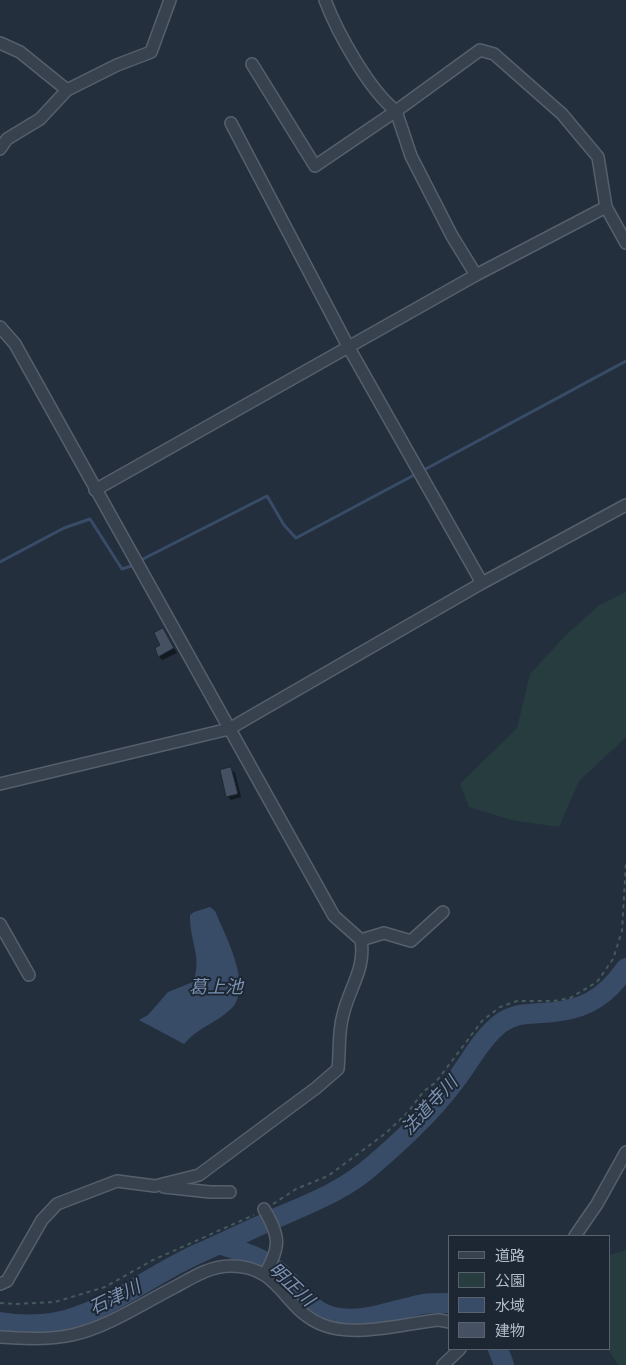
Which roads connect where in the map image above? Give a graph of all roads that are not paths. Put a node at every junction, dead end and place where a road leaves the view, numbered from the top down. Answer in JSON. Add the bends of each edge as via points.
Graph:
{"nodes":[{"id":1,"x":170,"y":0,"type":"edge"},
{"id":2,"x":325,"y":0,"type":"edge"},
{"id":3,"x":0,"y":43,"type":"edge"},
{"id":4,"x":252,"y":64,"type":"dead end"},
{"id":5,"x":67,"y":90,"type":"junction"},
{"id":6,"x":396,"y":111,"type":"junction"},
{"id":7,"x":231,"y":123,"type":"dead end"},
{"id":8,"x":0,"y":149,"type":"edge"},
{"id":9,"x":606,"y":207,"type":"junction"},
{"id":10,"x":626,"y":243,"type":"edge"},
{"id":11,"x":476,"y":275,"type":"junction"},
{"id":12,"x":0,"y":327,"type":"edge"},
{"id":13,"x":349,"y":348,"type":"junction"},
{"id":14,"x":95,"y":490,"type":"junction"},
{"id":15,"x":626,"y":505,"type":"edge"},
{"id":16,"x":482,"y":583,"type":"junction"},
{"id":17,"x":229,"y":729,"type":"junction"},
{"id":18,"x":0,"y":784,"type":"edge"},
{"id":19,"x":443,"y":912,"type":"dead end"},
{"id":20,"x":0,"y":924,"type":"edge"},
{"id":21,"x":361,"y":940,"type":"junction"},
{"id":22,"x":28,"y":975,"type":"dead end"},
{"id":23,"x":626,"y":1152,"type":"edge"},
{"id":24,"x":155,"y":1186,"type":"junction"},
{"id":25,"x":230,"y":1192,"type":"dead end"},
{"id":26,"x":264,"y":1209,"type":"road end"},
{"id":27,"x":576,"y":1235,"type":"edge"},
{"id":28,"x":265,"y":1274,"type":"junction"},
{"id":29,"x":0,"y":1284,"type":"edge"},
{"id":30,"x":448,"y":1322,"type":"edge"},
{"id":31,"x":0,"y":1337,"type":"edge"},
{"id":32,"x":459,"y":1350,"type":"edge"},
{"id":33,"x":443,"y":1365,"type":"edge"}],
"edges":[{"from":1,"to":5,"type":"street","via":[[151,52]]},
{"from":2,"to":6,"type":"street","via":[[333,23],[383,101]]},
{"from":3,"to":5,"type":"street","via":[[20,52]]},
{"from":4,"to":6,"type":"street","via":[[315,166]]},
{"from":5,"to":8,"type":"street","via":[[40,119],[7,139]]},
{"from":6,"to":9,"type":"street","via":[[480,50],[494,54],[562,114],[598,157]]},
{"from":6,"to":11,"type":"street","via":[[411,156]]},
{"from":7,"to":13,"type":"street"},
{"from":9,"to":10,"type":"street"},
{"from":9,"to":11,"type":"street"},
{"from":11,"to":13,"type":"street"},
{"from":12,"to":14,"type":"street","via":[[15,344]]},
{"from":13,"to":14,"type":"street"},
{"from":13,"to":16,"type":"street"},
{"from":14,"to":17,"type":"street"},
{"from":15,"to":16,"type":"street"},
{"from":16,"to":17,"type":"street"},
{"from":17,"to":18,"type":"street"},
{"from":17,"to":21,"type":"street","via":[[334,916]]},
{"from":19,"to":21,"type":"street","via":[[411,941],[384,933]]},
{"from":20,"to":22,"type":"street"},
{"from":21,"to":24,"type":"street","via":[[360,970],[343,1014],[338,1069],[199,1175]]},
{"from":23,"to":27,"type":"street"},
{"from":24,"to":25,"type":"street"},
{"from":24,"to":29,"type":"street","via":[[117,1181],[57,1204],[42,1220],[7,1281]]},
{"from":26,"to":28,"type":"street","via":[[277,1231],[276,1255]]},
{"from":28,"to":30,"type":"street","via":[[293,1305],[322,1325],[336,1329]]},
{"from":28,"to":31,"type":"street","via":[[246,1267],[219,1267],[72,1335],[26,1339]]},
{"from":32,"to":33,"type":"street"}]}
